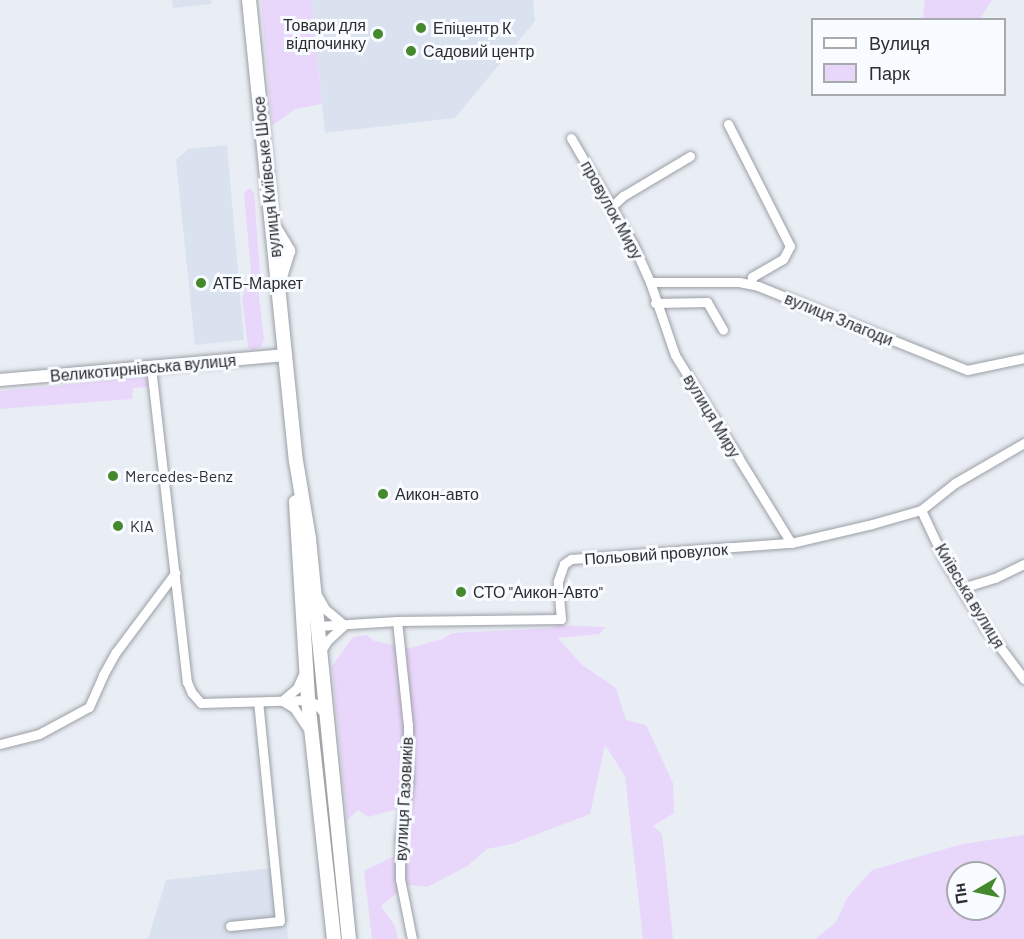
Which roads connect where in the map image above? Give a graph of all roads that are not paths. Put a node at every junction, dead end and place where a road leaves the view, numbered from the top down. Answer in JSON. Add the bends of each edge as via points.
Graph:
{"nodes":[{"id":1,"x":249,"y":0,"type":"edge"},
{"id":2,"x":728,"y":124,"type":"dead end"},
{"id":3,"x":572,"y":138,"type":"dead end"},
{"id":4,"x":690,"y":156,"type":"dead end"},
{"id":5,"x":611,"y":207,"type":"junction"},
{"id":6,"x":650,"y":282,"type":"junction"},
{"id":7,"x":751,"y":284,"type":"junction"},
{"id":8,"x":656,"y":303,"type":"junction"},
{"id":9,"x":723,"y":330,"type":"dead end"},
{"id":10,"x":286,"y":355,"type":"junction"},
{"id":11,"x":1024,"y":358,"type":"edge"},
{"id":12,"x":151,"y":367,"type":"junction"},
{"id":13,"x":0,"y":381,"type":"edge"},
{"id":14,"x":1024,"y":443,"type":"edge"},
{"id":15,"x":924,"y":507,"type":"junction"},
{"id":16,"x":790,"y":543,"type":"junction"},
{"id":17,"x":1024,"y":564,"type":"edge"},
{"id":18,"x":175,"y":573,"type":"junction"},
{"id":19,"x":962,"y":588,"type":"junction"},
{"id":20,"x":307,"y":592,"type":"junction"},
{"id":21,"x":397,"y":621,"type":"junction"},
{"id":22,"x":344,"y":625,"type":"junction"},
{"id":23,"x":317,"y":626,"type":"junction"},
{"id":24,"x":304,"y":649,"type":"junction"},
{"id":25,"x":320,"y":656,"type":"junction"},
{"id":26,"x":305,"y":669,"type":"junction"},
{"id":27,"x":1024,"y":679,"type":"edge"},
{"id":28,"x":322,"y":682,"type":"junction"},
{"id":29,"x":308,"y":700,"type":"junction"},
{"id":30,"x":282,"y":701,"type":"junction"},
{"id":31,"x":258,"y":702,"type":"junction"},
{"id":32,"x":324,"y":714,"type":"junction"},
{"id":33,"x":312,"y":739,"type":"junction"},
{"id":34,"x":0,"y":744,"type":"edge"},
{"id":35,"x":230,"y":926,"type":"dead end"},
{"id":36,"x":334,"y":939,"type":"edge"},
{"id":37,"x":349,"y":939,"type":"edge"},
{"id":38,"x":412,"y":939,"type":"edge"}],
"edges":[{"from":1,"to":10,"type":"highway","name":"вулиця Київське Шосе","via":[[271,215],[276,233],[288,251],[279,292]]},
{"from":2,"to":7,"type":"street","via":[[790,246],[783,259],[752,278]]},
{"from":3,"to":5,"type":"street","name":"провулок Миру"},
{"from":4,"to":5,"type":"street"},
{"from":5,"to":6,"type":"street","name":"провулок Миру"},
{"from":6,"to":7,"type":"street","name":"вулиця Злагоди"},
{"from":6,"to":8,"type":"street","name":"вулиця Миру"},
{"from":7,"to":11,"type":"street","name":"вулиця Злагоди","via":[[967,370]]},
{"from":8,"to":9,"type":"street","via":[[707,302]]},
{"from":8,"to":16,"type":"street","name":"вулиця Миру","via":[[675,355]]},
{"from":10,"to":12,"type":"main road","name":"Великотирнівська вулиця"},
{"from":10,"to":20,"type":"highway","via":[[296,461],[297,540]]},
{"from":12,"to":13,"type":"main road","name":"Великотирнівська вулиця"},
{"from":12,"to":18,"type":"street"},
{"from":14,"to":15,"type":"street","name":"Польовий провулок","via":[[982,465]]},
{"from":15,"to":16,"type":"street","name":"Польовий провулок"},
{"from":15,"to":19,"type":"street","name":"Київська вулиця"},
{"from":16,"to":21,"type":"street","name":"Польовий провулок","via":[[571,560],[564,564],[558,581],[561,619]]},
{"from":17,"to":19,"type":"street"},
{"from":18,"to":31,"type":"street","via":[[187,682],[192,693],[201,703]]},
{"from":18,"to":34,"type":"street","via":[[116,652],[89,707],[39,734]]},
{"from":19,"to":27,"type":"street","name":"Київська вулиця"},
{"from":20,"to":22,"type":"street"},
{"from":20,"to":23,"type":"highway"},
{"from":20,"to":24,"type":"highway"},
{"from":21,"to":22,"type":"street","name":"Польовий провулок"},
{"from":21,"to":38,"type":"street","name":"вулиця Газовиків","via":[[408,725],[400,879]]},
{"from":22,"to":23,"type":"street","name":"Польовий провулок"},
{"from":22,"to":25,"type":"street","via":[[327,640]]},
{"from":23,"to":24,"type":"street"},
{"from":23,"to":25,"type":"highway"},
{"from":24,"to":26,"type":"highway"},
{"from":25,"to":28,"type":"highway"},
{"from":26,"to":29,"type":"highway"},
{"from":26,"to":30,"type":"street","via":[[297,688]]},
{"from":28,"to":29,"type":"street"},
{"from":28,"to":32,"type":"highway"},
{"from":29,"to":30,"type":"street"},
{"from":29,"to":32,"type":"street"},
{"from":29,"to":33,"type":"highway"},
{"from":30,"to":31,"type":"street"},
{"from":30,"to":33,"type":"street","via":[[301,716]]},
{"from":31,"to":35,"type":"street","via":[[280,921]]},
{"from":32,"to":37,"type":"highway"},
{"from":33,"to":36,"type":"highway"}]}
